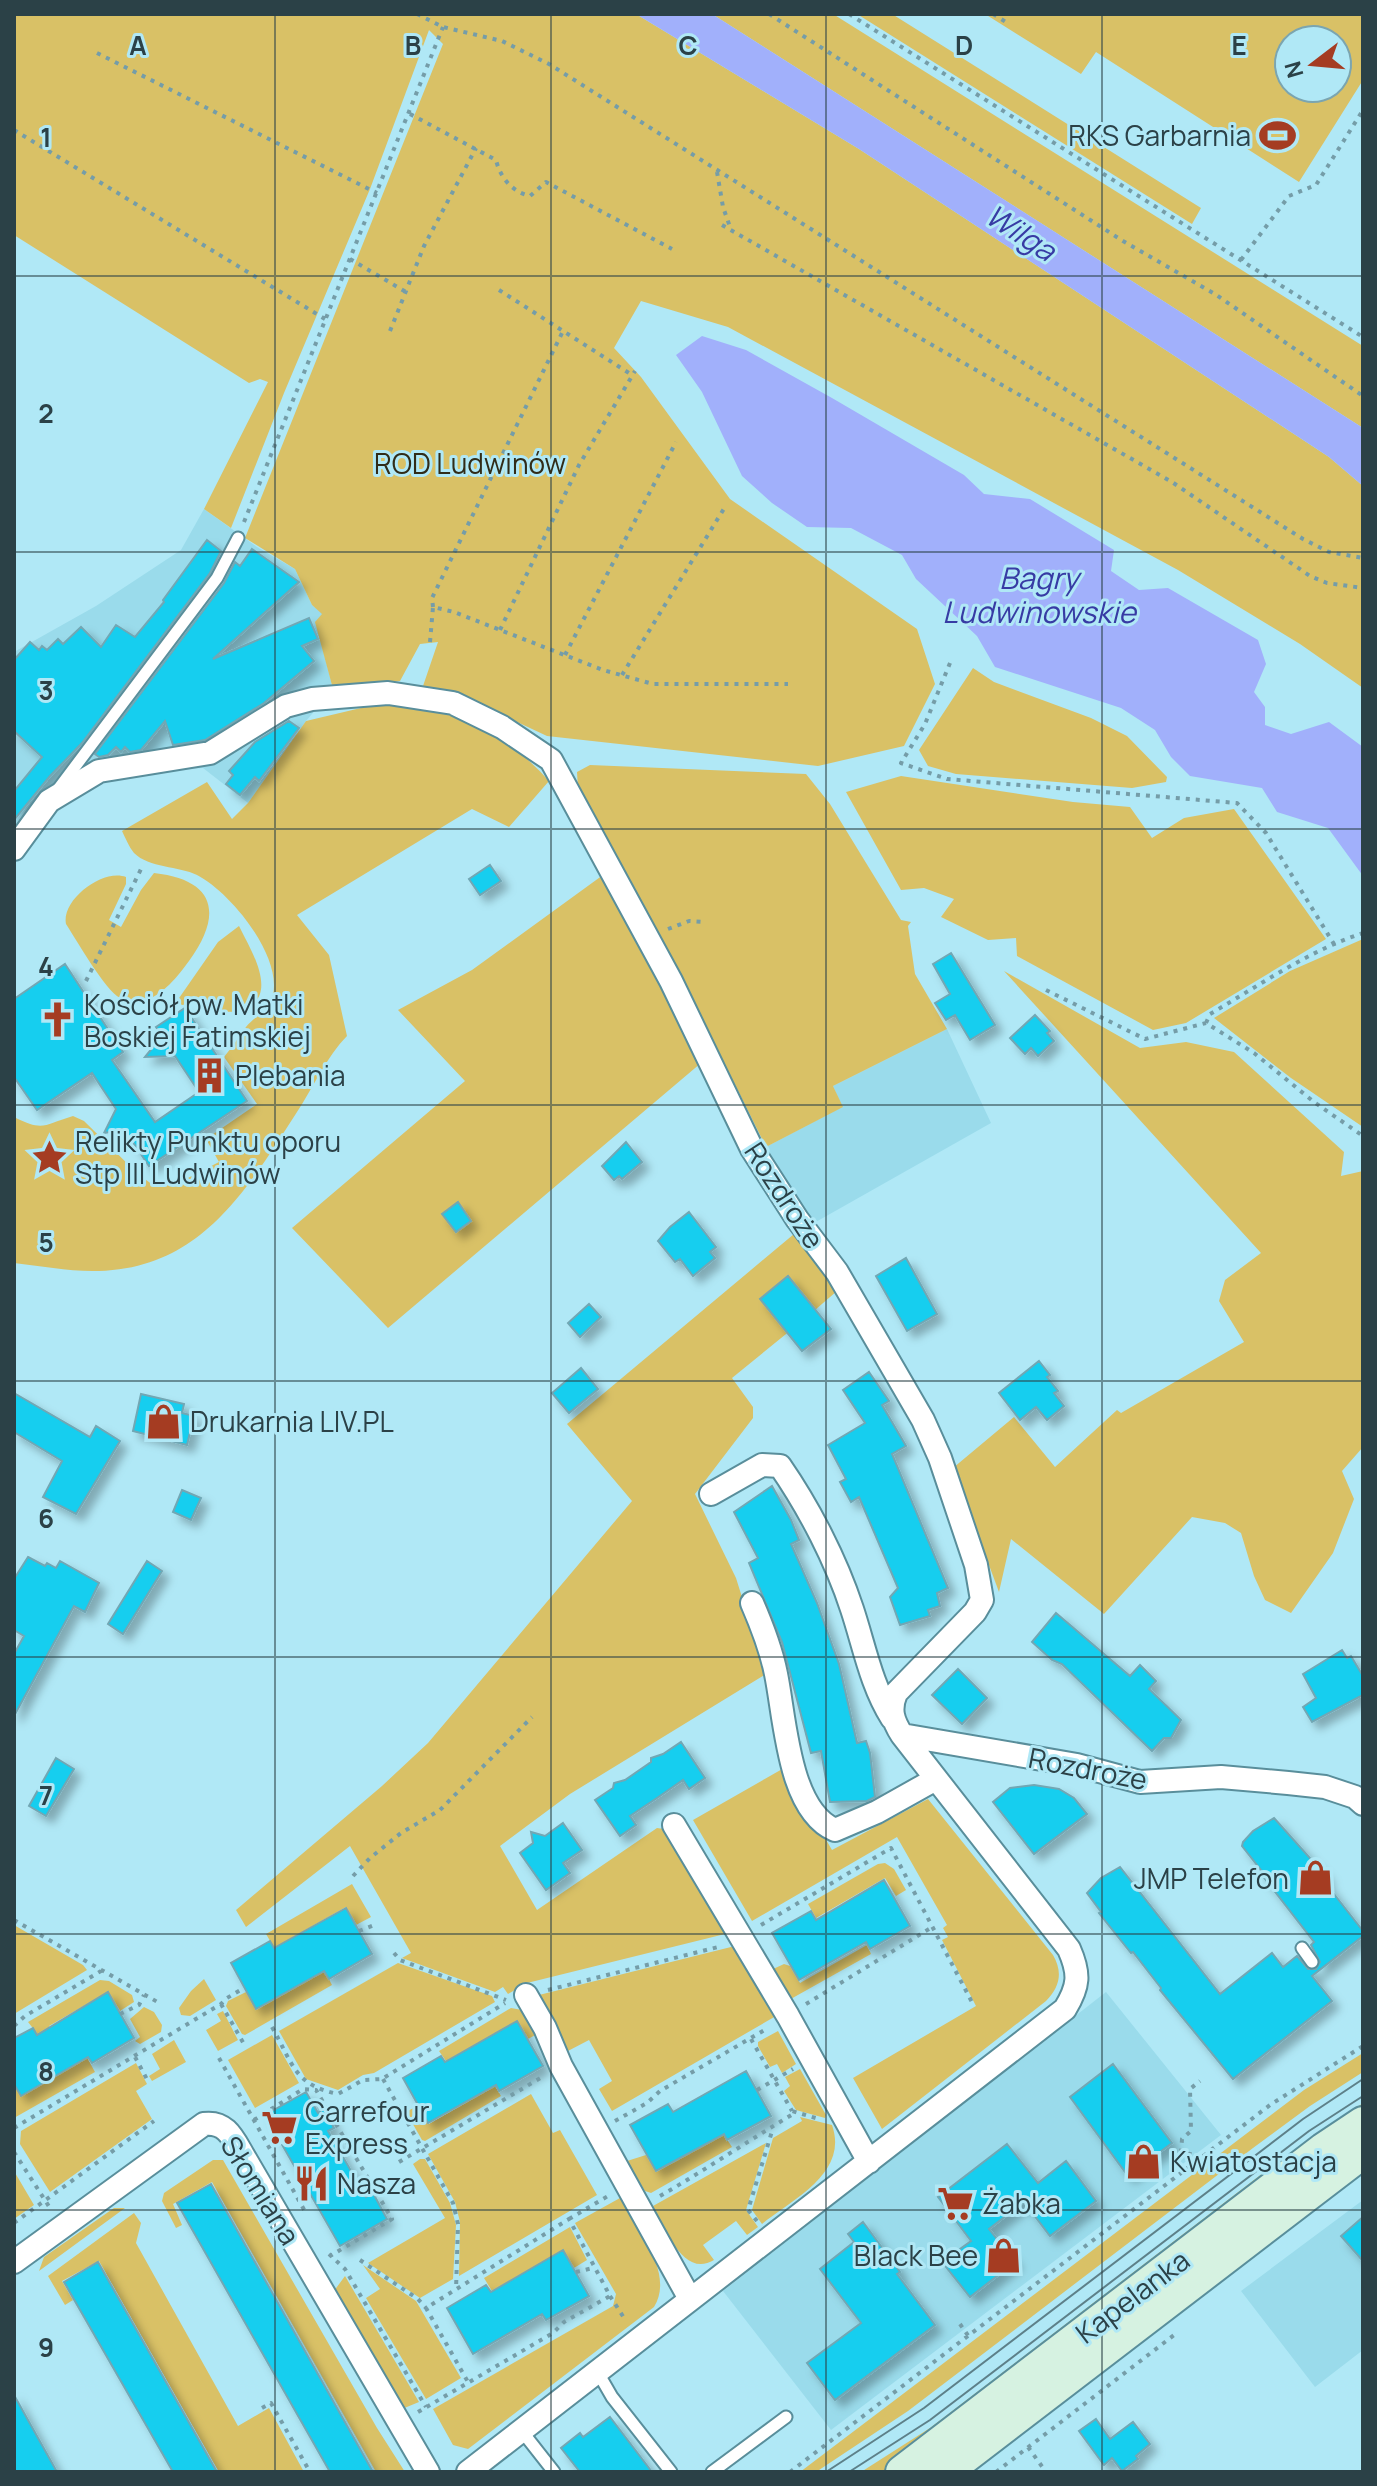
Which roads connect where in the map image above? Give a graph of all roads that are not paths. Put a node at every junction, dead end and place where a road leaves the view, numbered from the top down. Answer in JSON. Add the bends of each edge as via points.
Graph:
{"nodes":[{"id":1,"x":238,"y":538,"type":"road end"},
{"id":2,"x":49,"y":801,"type":"junction"},
{"id":3,"x":14,"y":849,"type":"edge"},
{"id":4,"x":711,"y":1494,"type":"dead end"},
{"id":5,"x":752,"y":1603,"type":"dead end"},
{"id":6,"x":898,"y":1729,"type":"junction"},
{"id":7,"x":936,"y":1779,"type":"junction"},
{"id":8,"x":1363,"y":1804,"type":"edge"},
{"id":9,"x":674,"y":1825,"type":"dead end"},
{"id":10,"x":1302,"y":1948,"type":"dead end"},
{"id":11,"x":1312,"y":1962,"type":"dead end"},
{"id":12,"x":517,"y":1998,"type":"road end"},
{"id":13,"x":1363,"y":2123,"type":"edge"},
{"id":14,"x":1363,"y":2152,"type":"edge"},
{"id":15,"x":869,"y":2162,"type":"junction"},
{"id":16,"x":14,"y":2262,"type":"edge"},
{"id":17,"x":690,"y":2299,"type":"junction"},
{"id":18,"x":597,"y":2371,"type":"junction"},
{"id":19,"x":786,"y":2417,"type":"dead end"},
{"id":20,"x":521,"y":2430,"type":"junction"},
{"id":21,"x":428,"y":2472,"type":"edge"},
{"id":22,"x":468,"y":2472,"type":"edge"},
{"id":23,"x":554,"y":2472,"type":"edge"},
{"id":24,"x":671,"y":2472,"type":"edge"},
{"id":25,"x":712,"y":2472,"type":"edge"},
{"id":26,"x":902,"y":2472,"type":"edge"},
{"id":27,"x":945,"y":2472,"type":"edge"}],
"edges":[{"from":1,"to":2,"type":"lane","via":[[217,578]]},
{"from":2,"to":3,"type":"street","name":"Rozdroże"},
{"from":2,"to":6,"type":"street","name":"Rozdroże","via":[[99,771],[210,753],[286,706],[312,699],[388,693],[453,703],[551,760],[647,936],[752,1149],[837,1272],[940,1458],[982,1593],[979,1606],[898,1689],[892,1705]]},
{"from":4,"to":6,"type":"street","via":[[762,1465],[780,1466],[844,1585],[876,1688]]},
{"from":5,"to":7,"type":"street","via":[[776,1673],[793,1773],[824,1826],[835,1830],[851,1825]]},
{"from":6,"to":7,"type":"street"},
{"from":6,"to":8,"type":"street","name":"Rozdroże","via":[[1140,1782],[1221,1777],[1288,1783],[1325,1787]]},
{"from":7,"to":15,"type":"street","via":[[1069,1949],[1077,1968],[1075,1992],[1065,2009]]},
{"from":9,"to":15,"type":"street"},
{"from":10,"to":11,"type":"lane"},
{"from":12,"to":17,"type":"street","via":[[545,2028]]},
{"from":13,"to":26,"type":"main road","name":"Kapelanka"},
{"from":14,"to":27,"type":"main road","name":"Kapelanka"},
{"from":15,"to":17,"type":"street"},
{"from":16,"to":21,"type":"street","name":"Słomiana","via":[[204,2124],[216,2123],[227,2129]]},
{"from":17,"to":18,"type":"street"},
{"from":18,"to":20,"type":"street"},
{"from":18,"to":24,"type":"lane"},
{"from":19,"to":25,"type":"lane"},
{"from":20,"to":22,"type":"street"},
{"from":20,"to":23,"type":"lane"}]}
